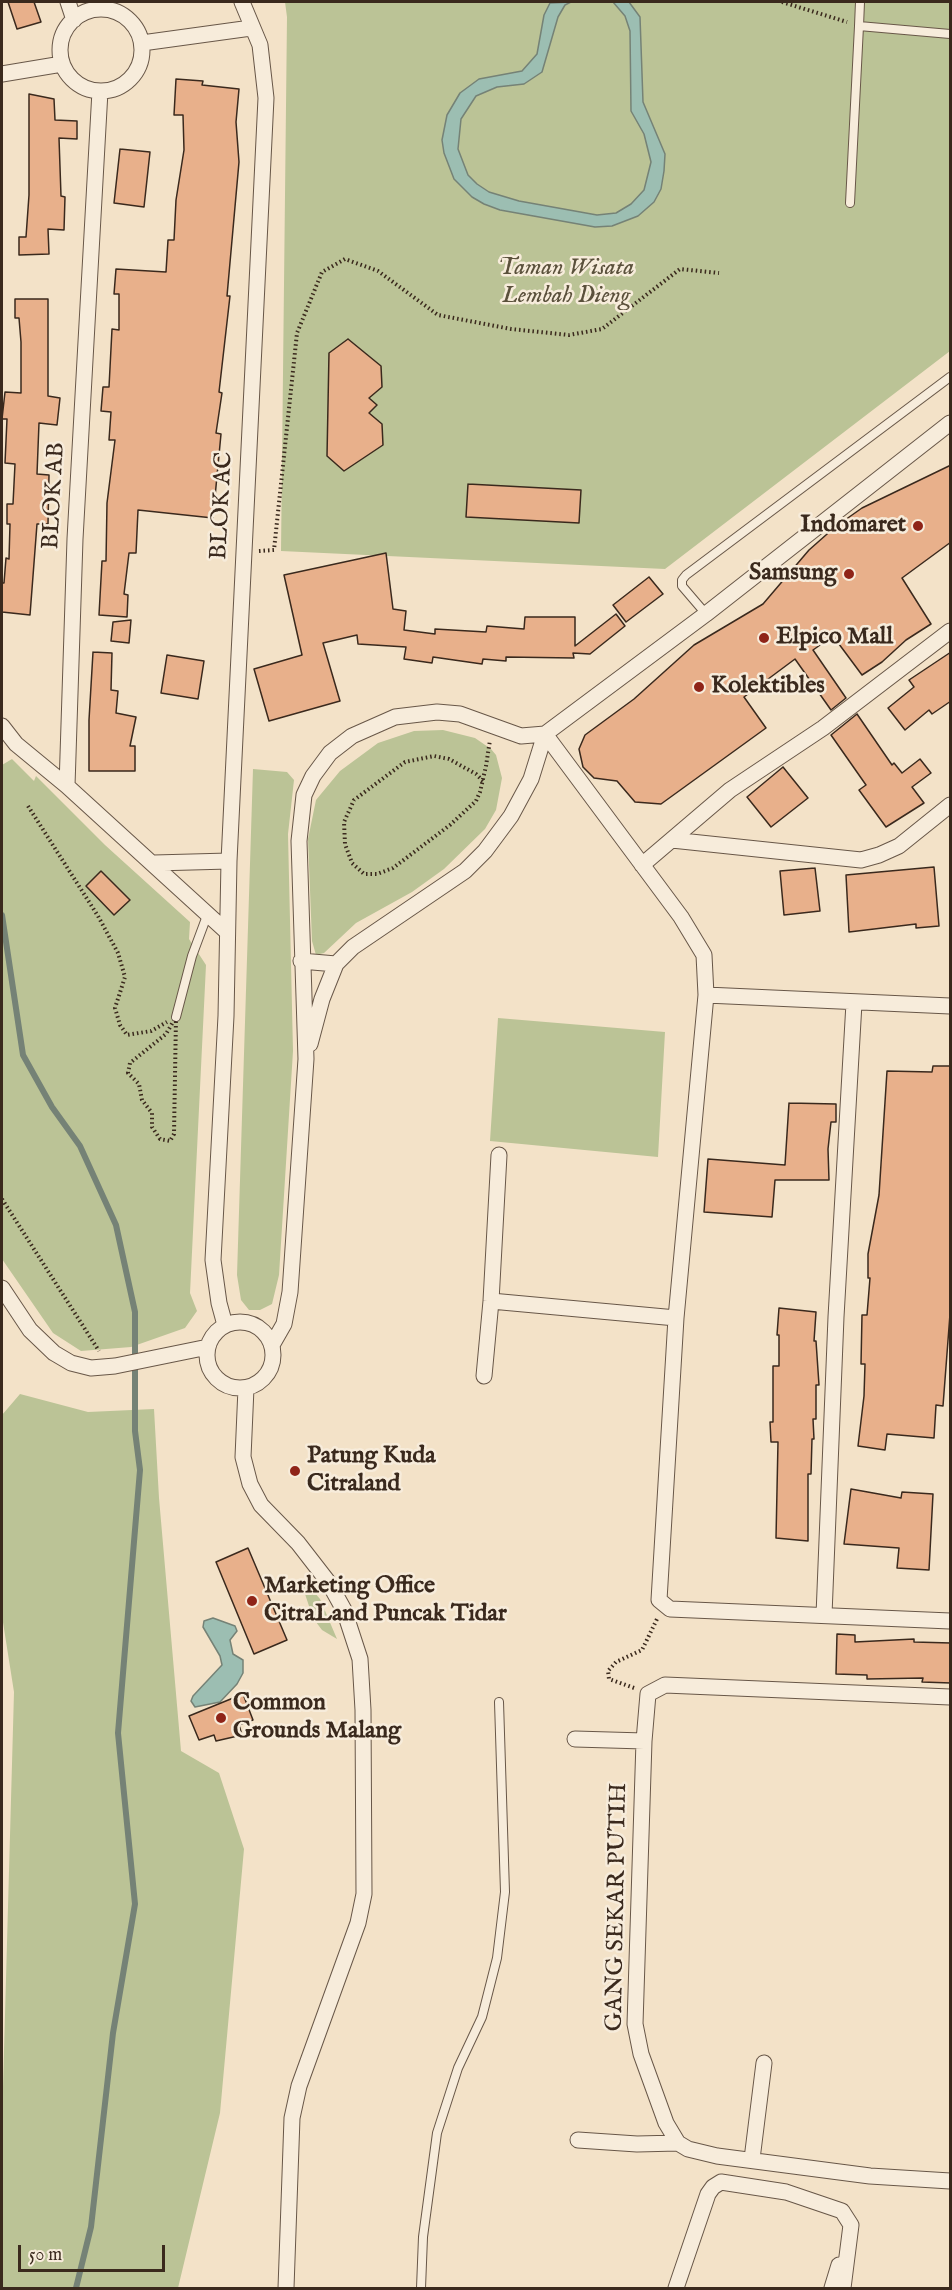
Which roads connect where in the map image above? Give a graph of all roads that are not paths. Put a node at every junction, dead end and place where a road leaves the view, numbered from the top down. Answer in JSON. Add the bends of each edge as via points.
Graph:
{"nodes":[{"id":1,"x":68,"y":2,"type":"edge"},
{"id":2,"x":242,"y":2,"type":"edge"},
{"id":3,"x":860,"y":2,"type":"edge"},
{"id":4,"x":74,"y":20,"type":"junction"},
{"id":5,"x":859,"y":26,"type":"junction"},
{"id":6,"x":251,"y":28,"type":"junction"},
{"id":7,"x":951,"y":34,"type":"edge"},
{"id":8,"x":142,"y":43,"type":"junction"},
{"id":9,"x":62,"y":64,"type":"junction"},
{"id":10,"x":2,"y":74,"type":"edge"},
{"id":11,"x":100,"y":91,"type":"junction"},
{"id":12,"x":850,"y":204,"type":"dead end"},
{"id":13,"x":951,"y":377,"type":"edge"},
{"id":14,"x":951,"y":423,"type":"edge"},
{"id":15,"x":706,"y":614,"type":"junction"},
{"id":16,"x":951,"y":632,"type":"edge"},
{"id":17,"x":2,"y":726,"type":"edge"},
{"id":18,"x":544,"y":734,"type":"junction"},
{"id":19,"x":67,"y":786,"type":"junction"},
{"id":20,"x":951,"y":805,"type":"edge"},
{"id":21,"x":672,"y":840,"type":"junction"},
{"id":22,"x":229,"y":861,"type":"junction"},
{"id":23,"x":154,"y":863,"type":"junction"},
{"id":24,"x":642,"y":865,"type":"junction"},
{"id":25,"x":208,"y":913,"type":"junction"},
{"id":26,"x":226,"y":931,"type":"junction"},
{"id":27,"x":301,"y":961,"type":"junction"},
{"id":28,"x":336,"y":964,"type":"junction"},
{"id":29,"x":706,"y":995,"type":"junction"},
{"id":30,"x":854,"y":1003,"type":"junction"},
{"id":31,"x":951,"y":1006,"type":"edge"},
{"id":32,"x":176,"y":1017,"type":"road end"},
{"id":33,"x":306,"y":1059,"type":"junction"},
{"id":34,"x":499,"y":1155,"type":"dead end"},
{"id":35,"x":2,"y":1288,"type":"edge"},
{"id":36,"x":491,"y":1301,"type":"junction"},
{"id":37,"x":676,"y":1318,"type":"junction"},
{"id":38,"x":225,"y":1325,"type":"junction"},
{"id":39,"x":272,"y":1345,"type":"junction"},
{"id":40,"x":208,"y":1347,"type":"junction"},
{"id":41,"x":484,"y":1376,"type":"dead end"},
{"id":42,"x":246,"y":1388,"type":"junction"},
{"id":43,"x":824,"y":1615,"type":"junction"},
{"id":44,"x":951,"y":1621,"type":"edge"},
{"id":45,"x":951,"y":1697,"type":"edge"},
{"id":46,"x":499,"y":1702,"type":"dead end"},
{"id":47,"x":575,"y":1739,"type":"dead end"},
{"id":48,"x":644,"y":1741,"type":"junction"},
{"id":49,"x":764,"y":2063,"type":"dead end"},
{"id":50,"x":578,"y":2140,"type":"dead end"},
{"id":51,"x":678,"y":2143,"type":"junction"},
{"id":52,"x":752,"y":2159,"type":"junction"},
{"id":53,"x":951,"y":2181,"type":"edge"},
{"id":54,"x":848,"y":2236,"type":"junction"},
{"id":55,"x":286,"y":2289,"type":"edge"},
{"id":56,"x":421,"y":2289,"type":"edge"},
{"id":57,"x":676,"y":2289,"type":"edge"},
{"id":58,"x":832,"y":2289,"type":"edge"},
{"id":59,"x":843,"y":2289,"type":"edge"}],
"edges":[{"from":1,"to":4,"type":"street"},
{"from":2,"to":6,"type":"street","name":"BLOK AC"},
{"from":3,"to":5,"type":"lane"},
{"from":4,"to":8,"type":"street","via":[[89,10],[112,10],[132,22]]},
{"from":4,"to":9,"type":"street","via":[[61,42]]},
{"from":5,"to":7,"type":"lane"},
{"from":5,"to":12,"type":"lane"},
{"from":6,"to":8,"type":"street"},
{"from":6,"to":22,"type":"street","name":"BLOK AC","via":[[260,45],[266,98]]},
{"from":8,"to":11,"type":"street","via":[[140,66],[134,75],[116,89]]},
{"from":9,"to":10,"type":"street"},
{"from":9,"to":11,"type":"street","via":[[79,85]]},
{"from":11,"to":19,"type":"street","name":"BLOK AB","via":[[75,539]]},
{"from":13,"to":15,"type":"lane","via":[[686,575],[682,586]]},
{"from":14,"to":15,"type":"street"},
{"from":15,"to":18,"type":"street"},
{"from":16,"to":21,"type":"street","via":[[823,728],[730,790]]},
{"from":17,"to":19,"type":"street","via":[[16,744]]},
{"from":18,"to":24,"type":"street"},
{"from":18,"to":27,"type":"street","via":[[521,736],[449,713],[405,715],[375,724],[330,753],[313,776],[300,815]]},
{"from":18,"to":28,"type":"street","via":[[531,779],[511,816],[484,851],[465,871],[352,947]]},
{"from":19,"to":23,"type":"street"},
{"from":20,"to":21,"type":"street","via":[[899,846],[861,860]]},
{"from":21,"to":24,"type":"street"},
{"from":22,"to":23,"type":"street"},
{"from":22,"to":26,"type":"street","name":"BLOK AC"},
{"from":23,"to":25,"type":"street"},
{"from":24,"to":29,"type":"street","via":[[704,955]]},
{"from":25,"to":26,"type":"street"},
{"from":25,"to":32,"type":"lane"},
{"from":26,"to":38,"type":"street","name":"BLOK AC","via":[[226,1016],[213,1260]]},
{"from":27,"to":28,"type":"street"},
{"from":27,"to":33,"type":"street"},
{"from":28,"to":33,"type":"street"},
{"from":29,"to":30,"type":"street"},
{"from":29,"to":37,"type":"street"},
{"from":30,"to":31,"type":"street"},
{"from":30,"to":43,"type":"street"},
{"from":33,"to":39,"type":"street","via":[[290,1292],[284,1324]]},
{"from":34,"to":36,"type":"street"},
{"from":35,"to":40,"type":"street","via":[[30,1330],[71,1363],[91,1368],[112,1366]]},
{"from":36,"to":37,"type":"street"},
{"from":36,"to":41,"type":"street"},
{"from":37,"to":43,"type":"street","via":[[659,1600],[670,1609]]},
{"from":38,"to":39,"type":"street","via":[[253,1324],[268,1336]]},
{"from":38,"to":40,"type":"street"},
{"from":39,"to":42,"type":"street","via":[[273,1364],[269,1372],[255,1386]]},
{"from":40,"to":42,"type":"street","via":[[213,1374],[228,1386]]},
{"from":42,"to":55,"type":"street","via":[[243,1457],[250,1484],[261,1505],[329,1583],[344,1610],[360,1659],[363,1710],[364,1894],[358,1923],[299,2086],[292,2118]]},
{"from":43,"to":44,"type":"street"},
{"from":45,"to":48,"type":"street","name":"GANG SEKAR PUTIH","via":[[665,1685],[648,1694]]},
{"from":46,"to":56,"type":"lane","via":[[505,1892],[497,1958],[482,2017],[458,2068],[437,2133],[423,2237]]},
{"from":47,"to":48,"type":"street"},
{"from":48,"to":51,"type":"street","name":"GANG SEKAR PUTIH","via":[[635,2024],[653,2088]]},
{"from":49,"to":52,"type":"street"},
{"from":50,"to":51,"type":"street"},
{"from":51,"to":52,"type":"street","via":[[717,2156]]},
{"from":52,"to":53,"type":"street","via":[[870,2176]]},
{"from":54,"to":57,"type":"street","via":[[851,2225],[842,2211],[786,2192],[721,2182],[708,2194]]},
{"from":54,"to":58,"type":"street"},
{"from":54,"to":59,"type":"street"}]}
